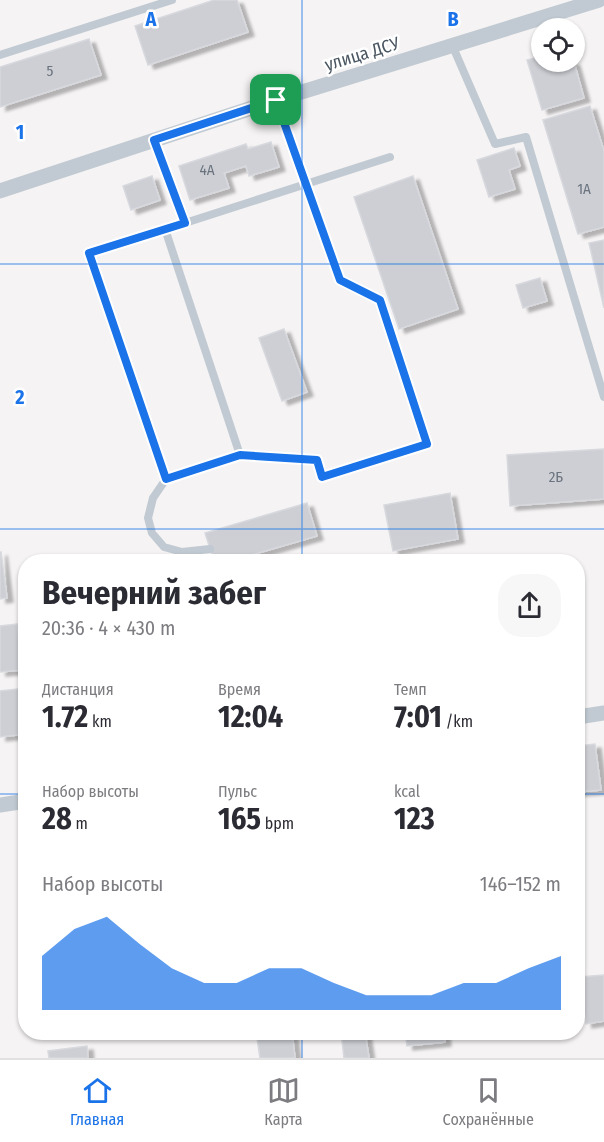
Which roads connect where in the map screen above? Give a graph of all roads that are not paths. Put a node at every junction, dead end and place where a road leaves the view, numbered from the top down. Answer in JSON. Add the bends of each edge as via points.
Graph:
{"nodes":[{"id":1,"x":172,"y":0,"type":"edge"},
{"id":2,"x":599,"y":0,"type":"edge"},
{"id":3,"x":453,"y":47,"type":"junction"},
{"id":4,"x":0,"y":55,"type":"edge"},
{"id":5,"x":276,"y":100,"type":"junction"},
{"id":6,"x":154,"y":140,"type":"junction"},
{"id":7,"x":390,"y":157,"type":"dead end"},
{"id":8,"x":307,"y":184,"type":"junction"},
{"id":9,"x":0,"y":191,"type":"edge"},
{"id":10,"x":185,"y":223,"type":"junction"},
{"id":11,"x":165,"y":229,"type":"junction"},
{"id":12,"x":604,"y":397,"type":"edge"},
{"id":13,"x":240,"y":455,"type":"junction"},
{"id":14,"x":166,"y":479,"type":"junction"},
{"id":15,"x":210,"y":549,"type":"dead end"},
{"id":16,"x":604,"y":713,"type":"edge"},
{"id":17,"x":585,"y":716,"type":"edge"},
{"id":18,"x":18,"y":802,"type":"edge"},
{"id":19,"x":0,"y":805,"type":"edge"}],
"edges":[{"from":1,"to":4,"type":"lane"},
{"from":2,"to":3,"type":"street","name":"улица ДСУ"},
{"from":3,"to":5,"type":"street","name":"улица ДСУ"},
{"from":3,"to":12,"type":"lane","via":[[495,144],[526,137]]},
{"from":5,"to":6,"type":"street","name":"улица ДСУ"},
{"from":5,"to":8,"type":"lane"},
{"from":6,"to":9,"type":"street","name":"улица ДСУ"},
{"from":6,"to":10,"type":"lane"},
{"from":7,"to":8,"type":"lane"},
{"from":8,"to":10,"type":"lane"},
{"from":8,"to":13,"type":"lane","via":[[340,280],[380,300],[427,444],[322,477],[317,460]]},
{"from":10,"to":11,"type":"lane"},
{"from":11,"to":13,"type":"lane"},
{"from":11,"to":14,"type":"lane","via":[[89,253]]},
{"from":13,"to":14,"type":"lane"},
{"from":14,"to":15,"type":"lane","via":[[153,498],[148,518],[152,534],[164,547],[182,552]]},
{"from":16,"to":17,"type":"street"},
{"from":18,"to":19,"type":"street"}]}
